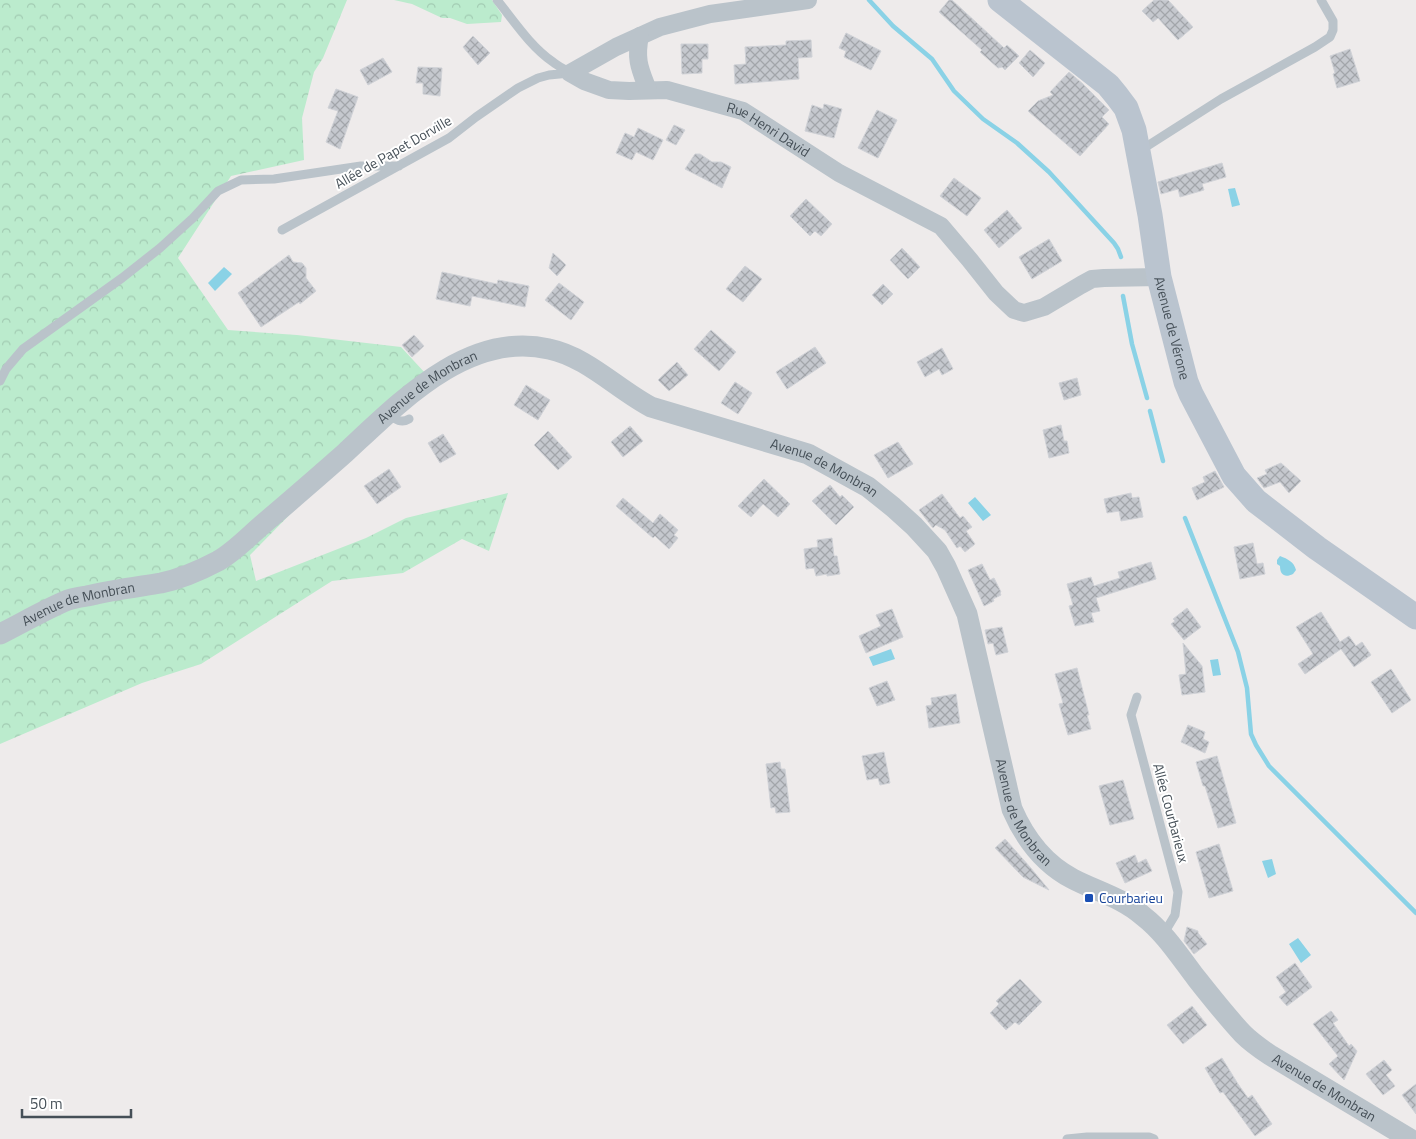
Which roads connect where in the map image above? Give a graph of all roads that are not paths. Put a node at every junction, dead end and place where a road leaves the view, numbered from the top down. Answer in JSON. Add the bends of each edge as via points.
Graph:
{"nodes":[{"id":1,"x":497,"y":0,"type":"edge"},
{"id":2,"x":808,"y":0,"type":"edge"},
{"id":3,"x":1000,"y":0,"type":"edge"},
{"id":4,"x":1321,"y":0,"type":"edge"},
{"id":5,"x":640,"y":36,"type":"junction"},
{"id":6,"x":570,"y":73,"type":"junction"},
{"id":7,"x":648,"y":90,"type":"junction"},
{"id":8,"x":1139,"y":152,"type":"junction"},
{"id":9,"x":399,"y":166,"type":"junction"},
{"id":10,"x":282,"y":230,"type":"dead end"},
{"id":11,"x":1158,"y":277,"type":"junction"},
{"id":12,"x":0,"y":381,"type":"edge"},
{"id":13,"x":388,"y":414,"type":"junction"},
{"id":14,"x":409,"y":419,"type":"dead end"},
{"id":15,"x":1416,"y":617,"type":"edge"},
{"id":16,"x":0,"y":634,"type":"edge"},
{"id":17,"x":1137,"y":697,"type":"dead end"},
{"id":18,"x":1163,"y":935,"type":"junction"},
{"id":19,"x":1066,"y":1139,"type":"edge"},
{"id":20,"x":1154,"y":1139,"type":"edge"},
{"id":21,"x":1410,"y":1139,"type":"edge"}],
"edges":[{"from":1,"to":6,"type":"lane","via":[[533,44]]},
{"from":2,"to":5,"type":"street","via":[[710,14],[660,27]]},
{"from":3,"to":8,"type":"main road","name":"Avenue de Vérone","via":[[1108,85],[1126,108]]},
{"from":4,"to":8,"type":"lane","via":[[1333,21],[1330,37],[1221,99]]},
{"from":5,"to":6,"type":"street"},
{"from":5,"to":7,"type":"street","via":[[637,51],[639,67]]},
{"from":6,"to":7,"type":"street","name":"Rue Henri David","via":[[609,90]]},
{"from":6,"to":9,"type":"lane","name":"Allée de Papet Dorville","via":[[538,78],[518,88],[450,138]]},
{"from":7,"to":11,"type":"street","name":"Rue Henri David","via":[[667,90],[743,111],[839,173],[941,226],[996,294],[1014,310],[1024,313],[1044,307],[1092,279]]},
{"from":8,"to":11,"type":"main road","name":"Avenue de Vérone"},
{"from":9,"to":10,"type":"lane","name":"Allée de Papet Dorville"},
{"from":9,"to":12,"type":"lane","via":[[361,166],[274,179],[241,180],[218,191],[160,248],[22,349]]},
{"from":11,"to":15,"type":"main road","name":"Avenue de Vérone","via":[[1186,382],[1234,476],[1263,507]]},
{"from":13,"to":14,"type":"lane","via":[[398,421]]},
{"from":13,"to":16,"type":"street","name":"Avenue de Monbran","via":[[218,561],[178,578],[69,600]]},
{"from":13,"to":18,"type":"street","name":"Avenue de Monbran","via":[[439,373],[472,357],[518,345],[549,349],[578,360],[651,407],[808,454],[868,487],[914,526],[937,551],[950,575],[967,614],[1012,809],[1024,833],[1054,868],[1134,909]]},
{"from":17,"to":18,"type":"lane","name":"Allée Courbarieux","via":[[1131,715],[1178,892],[1175,915]]},
{"from":18,"to":21,"type":"street","name":"Avenue de Monbran","via":[[1244,1035],[1270,1055]]},
{"from":19,"to":20,"type":"lane"}]}
